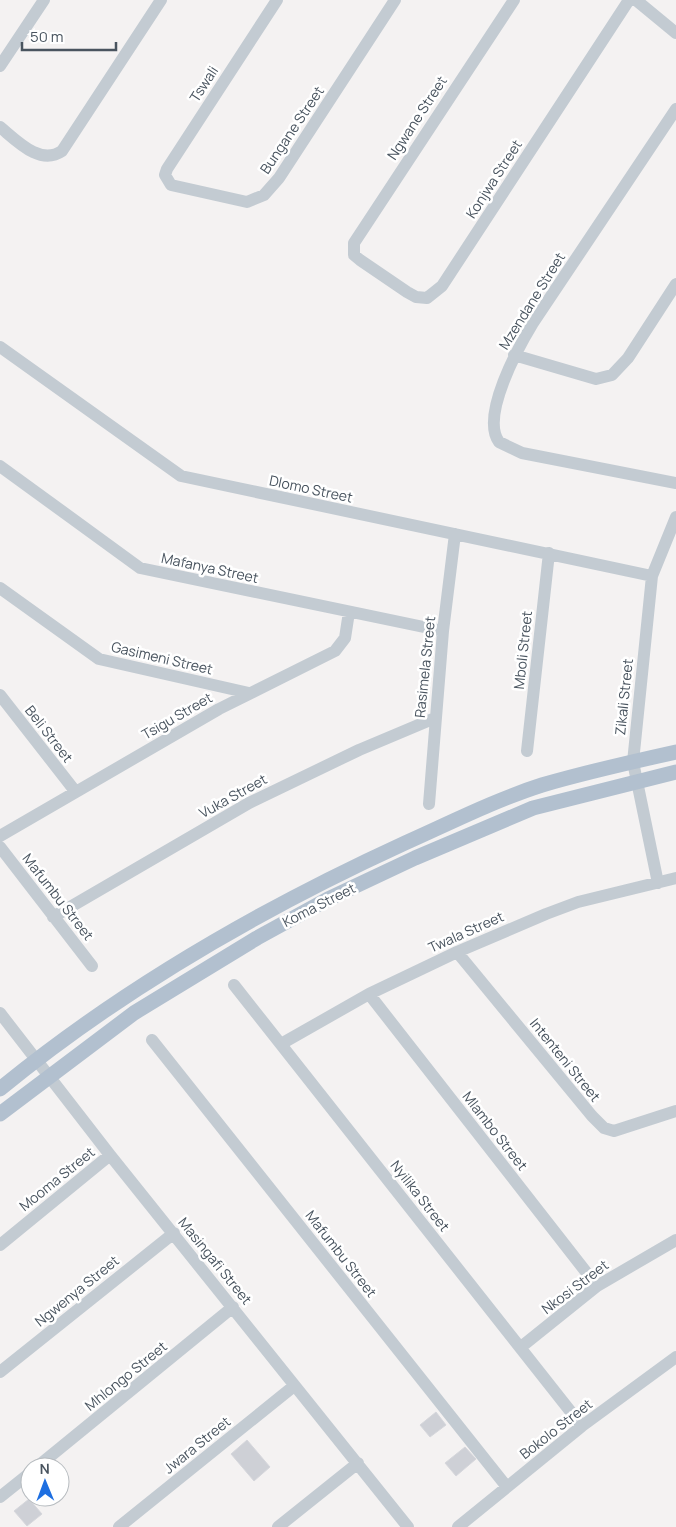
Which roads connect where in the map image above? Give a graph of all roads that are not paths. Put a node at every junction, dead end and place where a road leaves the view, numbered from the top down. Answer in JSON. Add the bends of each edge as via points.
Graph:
{"nodes":[{"id":1,"x":44,"y":0,"type":"edge"},
{"id":2,"x":161,"y":0,"type":"edge"},
{"id":3,"x":277,"y":0,"type":"edge"},
{"id":4,"x":395,"y":0,"type":"edge"},
{"id":5,"x":514,"y":0,"type":"edge"},
{"id":6,"x":629,"y":0,"type":"edge"},
{"id":7,"x":636,"y":0,"type":"edge"},
{"id":8,"x":676,"y":33,"type":"edge"},
{"id":9,"x":0,"y":66,"type":"edge"},
{"id":10,"x":676,"y":109,"type":"edge"},
{"id":11,"x":0,"y":127,"type":"edge"},
{"id":12,"x":171,"y":185,"type":"joint"},
{"id":13,"x":354,"y":255,"type":"joint"},
{"id":14,"x":676,"y":284,"type":"edge"},
{"id":15,"x":0,"y":347,"type":"edge"},
{"id":16,"x":514,"y":355,"type":"junction"},
{"id":17,"x":0,"y":466,"type":"edge"},
{"id":18,"x":676,"y":482,"type":"edge"},
{"id":19,"x":676,"y":517,"type":"edge"},
{"id":20,"x":455,"y":534,"type":"junction"},
{"id":21,"x":549,"y":553,"type":"junction"},
{"id":22,"x":652,"y":576,"type":"junction"},
{"id":23,"x":0,"y":588,"type":"edge"},
{"id":24,"x":349,"y":612,"type":"junction"},
{"id":25,"x":444,"y":631,"type":"junction"},
{"id":26,"x":249,"y":693,"type":"junction"},
{"id":27,"x":0,"y":695,"type":"edge"},
{"id":28,"x":435,"y":718,"type":"junction"},
{"id":29,"x":527,"y":751,"type":"dead end"},
{"id":30,"x":676,"y":752,"type":"edge"},
{"id":31,"x":634,"y":762,"type":"junction"},
{"id":32,"x":676,"y":772,"type":"edge"},
{"id":33,"x":637,"y":782,"type":"junction"},
{"id":34,"x":75,"y":791,"type":"junction"},
{"id":35,"x":429,"y":804,"type":"dead end"},
{"id":36,"x":0,"y":836,"type":"edge"},
{"id":37,"x":0,"y":848,"type":"edge"},
{"id":38,"x":676,"y":878,"type":"edge"},
{"id":39,"x":658,"y":883,"type":"junction"},
{"id":40,"x":53,"y":917,"type":"junction"},
{"id":41,"x":457,"y":952,"type":"junction"},
{"id":42,"x":92,"y":966,"type":"dead end"},
{"id":43,"x":234,"y":985,"type":"dead end"},
{"id":44,"x":369,"y":994,"type":"junction"},
{"id":45,"x":0,"y":1013,"type":"edge"},
{"id":46,"x":152,"y":1040,"type":"dead end"},
{"id":47,"x":281,"y":1044,"type":"junction"},
{"id":48,"x":37,"y":1059,"type":"junction"},
{"id":49,"x":50,"y":1076,"type":"junction"},
{"id":50,"x":0,"y":1089,"type":"edge"},
{"id":51,"x":676,"y":1111,"type":"edge"},
{"id":52,"x":0,"y":1114,"type":"edge"},
{"id":53,"x":110,"y":1155,"type":"junction"},
{"id":54,"x":174,"y":1233,"type":"junction"},
{"id":55,"x":676,"y":1240,"type":"edge"},
{"id":56,"x":0,"y":1245,"type":"edge"},
{"id":57,"x":597,"y":1286,"type":"junction"},
{"id":58,"x":233,"y":1307,"type":"junction"},
{"id":59,"x":521,"y":1348,"type":"junction"},
{"id":60,"x":676,"y":1357,"type":"edge"},
{"id":61,"x":0,"y":1372,"type":"edge"},
{"id":62,"x":294,"y":1386,"type":"junction"},
{"id":63,"x":582,"y":1426,"type":"junction"},
{"id":64,"x":49,"y":1457,"type":"edge"},
{"id":65,"x":358,"y":1463,"type":"junction"},
{"id":66,"x":20,"y":1481,"type":"edge"},
{"id":67,"x":507,"y":1487,"type":"junction"},
{"id":68,"x":0,"y":1497,"type":"edge"},
{"id":69,"x":119,"y":1527,"type":"edge"},
{"id":70,"x":278,"y":1527,"type":"edge"},
{"id":71,"x":408,"y":1527,"type":"edge"},
{"id":72,"x":458,"y":1527,"type":"edge"}],
"edges":[{"from":1,"to":9,"type":"street"},
{"from":2,"to":11,"type":"street","via":[[62,151],[41,157]]},
{"from":3,"to":12,"type":"street","name":"Tswali","via":[[167,169],[165,175]]},
{"from":4,"to":12,"type":"street","name":"Bungane Street","via":[[279,178],[264,195],[247,202]]},
{"from":5,"to":13,"type":"street","name":"Ngwane Street","via":[[357,237]]},
{"from":6,"to":13,"type":"street","name":"Konjwa Street","via":[[434,294],[427,298],[416,297]]},
{"from":7,"to":8,"type":"street"},
{"from":10,"to":16,"type":"street","name":"Mzendane Street"},
{"from":14,"to":16,"type":"street","via":[[628,358],[612,375],[596,379]]},
{"from":15,"to":20,"type":"street","name":"Dlomo Street","via":[[181,476]]},
{"from":16,"to":18,"type":"street","name":"Mzendane Street","via":[[496,408],[494,429],[499,442],[522,453]]},
{"from":17,"to":24,"type":"street","name":"Mafanya Street","via":[[140,568]]},
{"from":19,"to":22,"type":"street","name":"Zikali Street"},
{"from":20,"to":21,"type":"street","name":"Dlomo Street"},
{"from":20,"to":25,"type":"street","name":"Rasimela Street"},
{"from":21,"to":22,"type":"street","name":"Dlomo Street"},
{"from":21,"to":29,"type":"street","name":"Mboli Street"},
{"from":22,"to":31,"type":"street","name":"Zikali Street"},
{"from":23,"to":26,"type":"street","name":"Gasimeni Street","via":[[99,659]]},
{"from":24,"to":25,"type":"street","name":"Mafanya Street"},
{"from":24,"to":26,"type":"street","name":"Tsigu Street","via":[[345,638],[335,651]]},
{"from":25,"to":28,"type":"street","name":"Rasimela Street"},
{"from":26,"to":34,"type":"street","name":"Tsigu Street"},
{"from":27,"to":34,"type":"street","name":"Beli Street"},
{"from":28,"to":35,"type":"street","name":"Rasimela Street"},
{"from":28,"to":40,"type":"street","name":"Vuka Street","via":[[249,803]]},
{"from":30,"to":31,"type":"main road","name":"Koma Street"},
{"from":31,"to":33,"type":"street","name":"Zikali Street"},
{"from":31,"to":48,"type":"main road","name":"Koma Street","via":[[541,785],[338,874],[143,983]]},
{"from":32,"to":33,"type":"main road","name":"Koma Street"},
{"from":33,"to":39,"type":"street","name":"Zikali Street"},
{"from":33,"to":49,"type":"main road","name":"Koma Street","via":[[533,808],[328,899],[134,1012]]},
{"from":34,"to":36,"type":"street","name":"Tsigu Street"},
{"from":37,"to":40,"type":"street","name":"Mafumbu Street"},
{"from":38,"to":39,"type":"street","name":"Twala Street"},
{"from":39,"to":41,"type":"street","name":"Twala Street","via":[[569,905]]},
{"from":40,"to":42,"type":"street","name":"Mafumbu Street"},
{"from":41,"to":44,"type":"street","name":"Twala Street"},
{"from":41,"to":51,"type":"street","name":"Intenteni Street","via":[[604,1128],[618,1130]]},
{"from":43,"to":47,"type":"street","name":"Nyilika Street"},
{"from":44,"to":47,"type":"street","name":"Twala Street"},
{"from":44,"to":57,"type":"street","name":"Mlambo Street"},
{"from":45,"to":48,"type":"street","name":"Masingafi Street"},
{"from":46,"to":67,"type":"street","name":"Mafumbu Street"},
{"from":47,"to":59,"type":"street","name":"Nyilika Street"},
{"from":48,"to":49,"type":"street","name":"Masingafi Street"},
{"from":48,"to":50,"type":"main road","name":"Koma Street"},
{"from":49,"to":52,"type":"main road","name":"Koma Street"},
{"from":49,"to":53,"type":"street","name":"Masingafi Street"},
{"from":53,"to":54,"type":"street","name":"Masingafi Street"},
{"from":53,"to":56,"type":"street","name":"Mooma Street"},
{"from":54,"to":58,"type":"street","name":"Masingafi Street"},
{"from":54,"to":61,"type":"street","name":"Ngwenya Street"},
{"from":55,"to":57,"type":"street","name":"Nkosi Street"},
{"from":57,"to":59,"type":"street","name":"Nkosi Street"},
{"from":58,"to":62,"type":"street","name":"Masingafi Street"},
{"from":58,"to":64,"type":"street","name":"Mhlongo Street"},
{"from":59,"to":63,"type":"street","name":"Nyilika Street"},
{"from":60,"to":63,"type":"street","name":"Bokolo Street"},
{"from":62,"to":65,"type":"street","name":"Masingafi Street"},
{"from":62,"to":69,"type":"street","name":"Jwara Street"},
{"from":63,"to":67,"type":"street","name":"Bokolo Street"},
{"from":65,"to":70,"type":"street"},
{"from":65,"to":71,"type":"street","name":"Masingafi Street"},
{"from":66,"to":68,"type":"street"},
{"from":67,"to":72,"type":"street","name":"Bokolo Street"}]}
